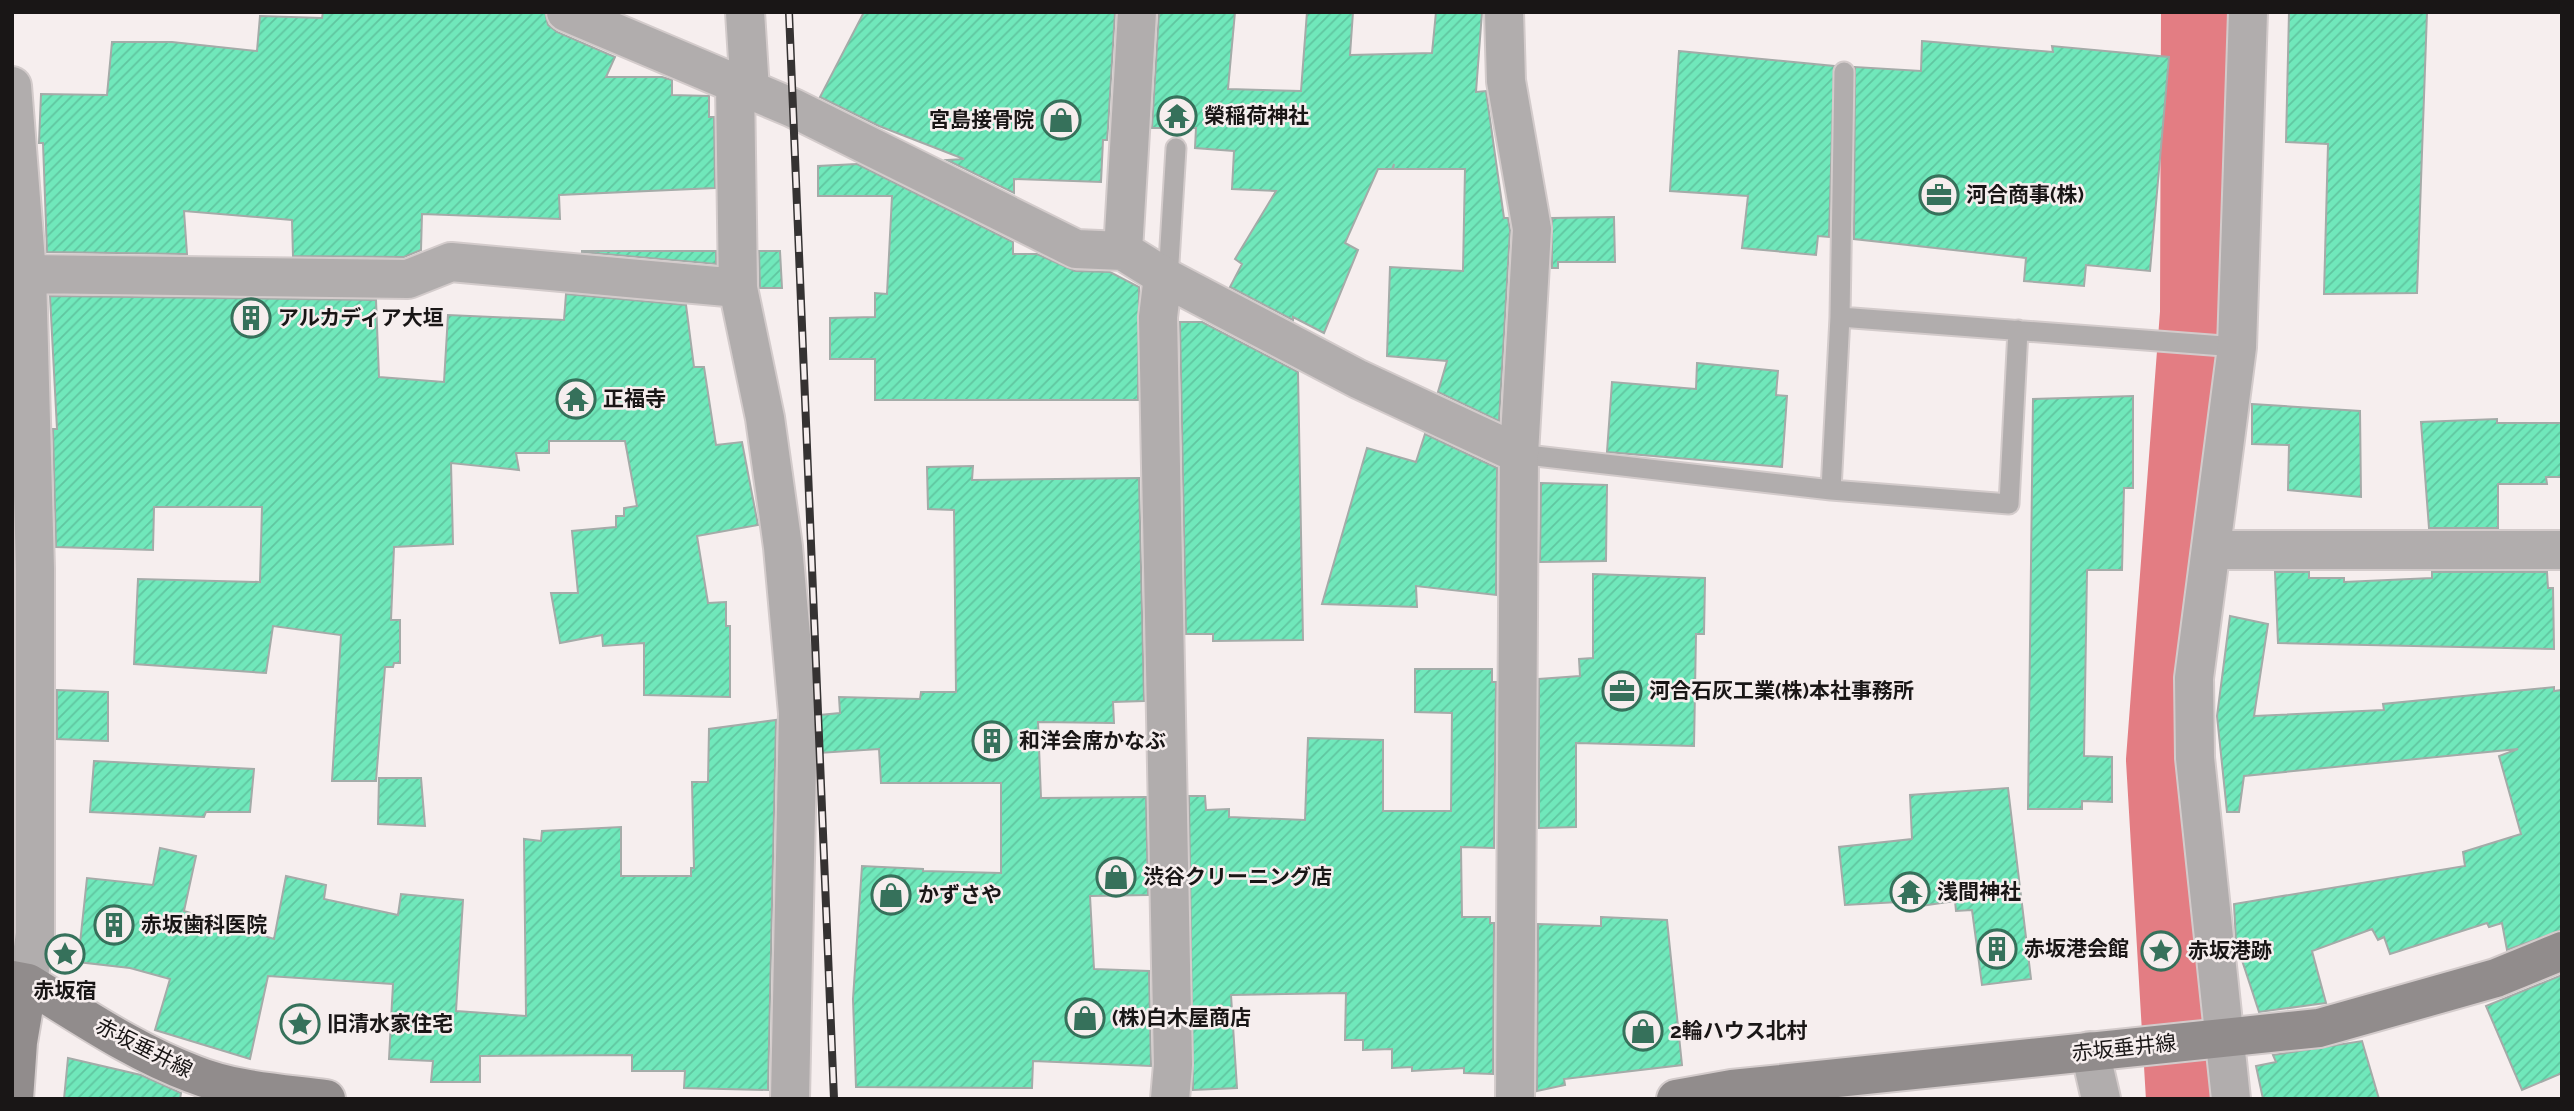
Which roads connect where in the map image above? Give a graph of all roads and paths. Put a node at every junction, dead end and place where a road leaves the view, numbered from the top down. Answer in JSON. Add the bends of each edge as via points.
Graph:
{"nodes":[{"id":1,"x":566,"y":12,"type":"edge"},
{"id":2,"x":745,"y":12,"type":"edge"},
{"id":3,"x":1137,"y":12,"type":"edge"},
{"id":4,"x":1504,"y":12,"type":"edge"},
{"id":5,"x":2248,"y":12,"type":"edge"},
{"id":6,"x":1844,"y":72,"type":"dead end"},
{"id":7,"x":12,"y":86,"type":"edge"},
{"id":8,"x":743,"y":88,"type":"junction"},
{"id":9,"x":14,"y":125,"type":"edge"},
{"id":10,"x":1176,"y":148,"type":"dead end"},
{"id":11,"x":1123,"y":251,"type":"junction"},
{"id":12,"x":27,"y":274,"type":"junction"},
{"id":13,"x":1166,"y":277,"type":"junction"},
{"id":14,"x":738,"y":288,"type":"junction"},
{"id":15,"x":1840,"y":317,"type":"junction"},
{"id":16,"x":2018,"y":330,"type":"junction"},
{"id":17,"x":2225,"y":346,"type":"junction"},
{"id":18,"x":1519,"y":454,"type":"junction"},
{"id":19,"x":1831,"y":489,"type":"junction"},
{"id":20,"x":2211,"y":550,"type":"junction"},
{"id":21,"x":2562,"y":550,"type":"edge"},
{"id":22,"x":2562,"y":951,"type":"edge"},
{"id":23,"x":20,"y":982,"type":"edge"},
{"id":24,"x":2215,"y":1040,"type":"junction"},
{"id":25,"x":2090,"y":1051,"type":"junction"},
{"id":26,"x":14,"y":1099,"type":"edge"},
{"id":27,"x":326,"y":1099,"type":"edge"},
{"id":28,"x":790,"y":1099,"type":"edge"},
{"id":29,"x":1170,"y":1099,"type":"edge"},
{"id":30,"x":1515,"y":1099,"type":"edge"},
{"id":31,"x":1676,"y":1099,"type":"edge"},
{"id":32,"x":2101,"y":1099,"type":"edge"},
{"id":33,"x":2231,"y":1099,"type":"edge"}],
"edges":[{"from":1,"to":8,"type":"street"},
{"from":2,"to":8,"type":"street"},
{"from":3,"to":11,"type":"street"},
{"from":4,"to":18,"type":"street","via":[[1506,81],[1532,229]]},
{"from":5,"to":17,"type":"street"},
{"from":6,"to":15,"type":"lane"},
{"from":7,"to":9,"type":"street"},
{"from":8,"to":11,"type":"street","via":[[793,108],[1076,249]]},
{"from":8,"to":14,"type":"street"},
{"from":9,"to":12,"type":"street"},
{"from":10,"to":13,"type":"lane"},
{"from":11,"to":13,"type":"street"},
{"from":12,"to":14,"type":"street","via":[[408,279],[451,262]]},
{"from":12,"to":23,"type":"street","via":[[35,569],[35,934]]},
{"from":13,"to":18,"type":"street","via":[[1358,379]]},
{"from":13,"to":29,"type":"street","via":[[1158,317],[1173,1065]]},
{"from":14,"to":28,"type":"street","via":[[765,418],[783,547],[798,713]]},
{"from":15,"to":16,"type":"lane"},
{"from":15,"to":19,"type":"lane"},
{"from":16,"to":17,"type":"lane"},
{"from":16,"to":19,"type":"lane","via":[[2008,504]]},
{"from":17,"to":20,"type":"street"},
{"from":18,"to":19,"type":"lane"},
{"from":18,"to":30,"type":"street"},
{"from":20,"to":21,"type":"street"},
{"from":20,"to":24,"type":"street","via":[[2194,678],[2195,758]]},
{"from":22,"to":24,"type":"main road","name":"赤坂垂井線","via":[[2496,978],[2319,1028]]},
{"from":23,"to":26,"type":"main road"},
{"from":23,"to":27,"type":"main road","name":"赤坂垂井線","via":[[135,1048],[194,1075],[245,1089]]},
{"from":24,"to":25,"type":"main road","name":"赤坂垂井線"},
{"from":24,"to":33,"type":"street"},
{"from":25,"to":31,"type":"main road","name":"赤坂垂井線"},
{"from":25,"to":32,"type":"street"}]}
